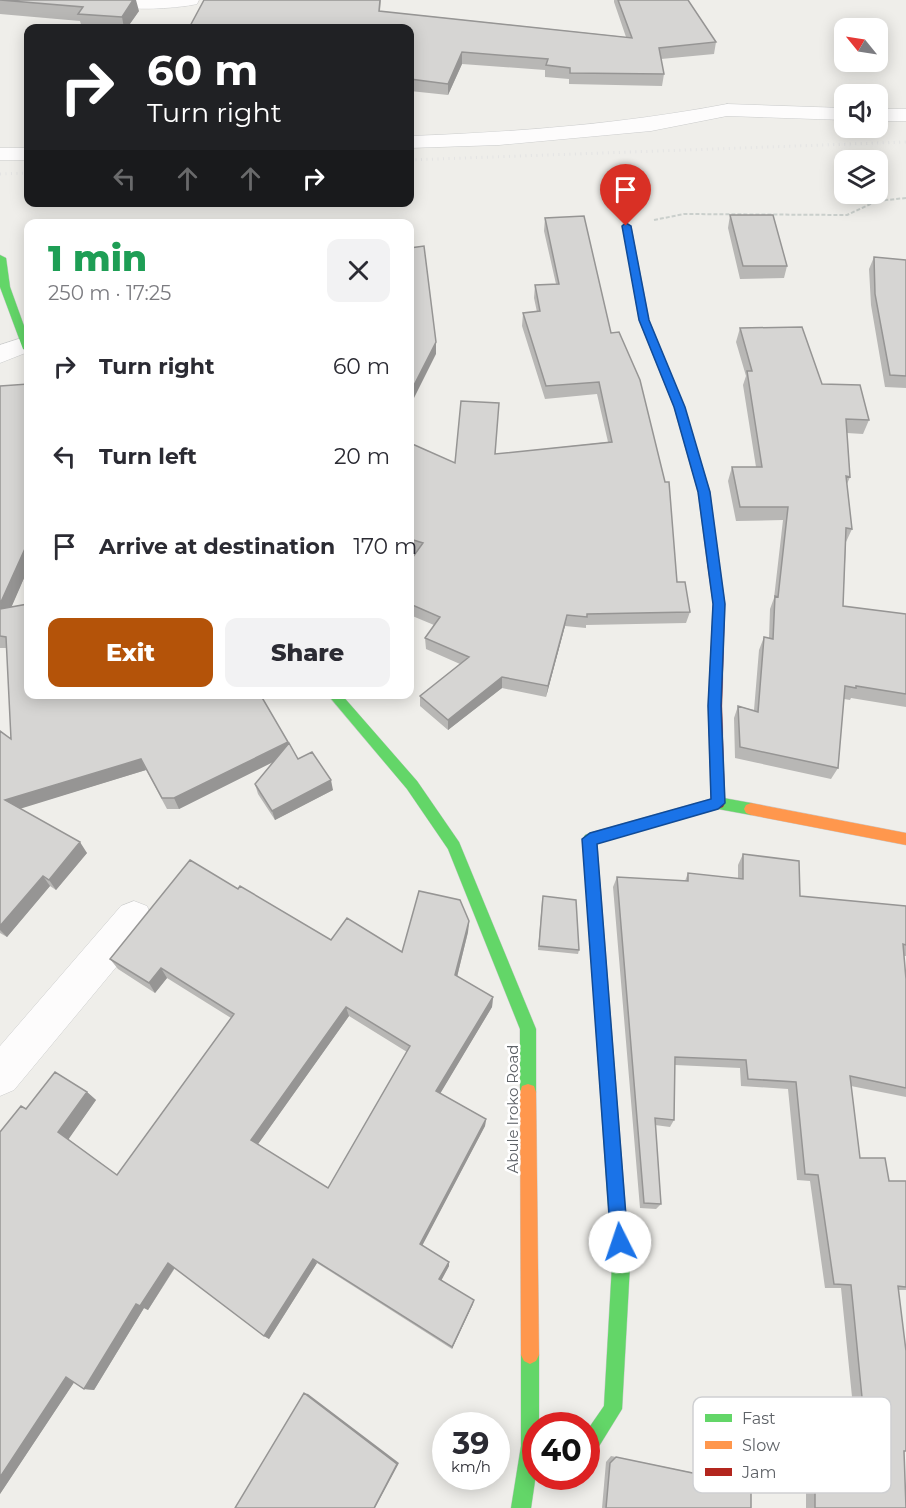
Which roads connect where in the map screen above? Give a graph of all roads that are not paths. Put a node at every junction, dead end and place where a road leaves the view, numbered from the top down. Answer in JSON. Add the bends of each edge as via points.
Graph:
{"nodes":[{"id":1,"x":115,"y":0,"type":"edge"},
{"id":2,"x":190,"y":0,"type":"edge"},
{"id":3,"x":165,"y":4,"type":"junction"},
{"id":4,"x":155,"y":20,"type":"dead end"},
{"id":5,"x":834,"y":114,"type":"edge"},
{"id":6,"x":888,"y":115,"type":"edge"},
{"id":7,"x":906,"y":115,"type":"edge"},
{"id":8,"x":414,"y":142,"type":"edge"},
{"id":9,"x":0,"y":154,"type":"edge"},
{"id":10,"x":24,"y":154,"type":"edge"},
{"id":11,"x":626,"y":226,"type":"road end"},
{"id":12,"x":1,"y":258,"type":"edge"},
{"id":13,"x":24,"y":338,"type":"edge"},
{"id":14,"x":24,"y":347,"type":"edge"},
{"id":15,"x":0,"y":355,"type":"edge"},
{"id":16,"x":337,"y":699,"type":"edge"},
{"id":17,"x":718,"y":803,"type":"junction"},
{"id":18,"x":906,"y":839,"type":"edge"},
{"id":19,"x":134,"y":918,"type":"dead end"},
{"id":20,"x":0,"y":1076,"type":"edge"},
{"id":21,"x":533,"y":1412,"type":"edge"},
{"id":22,"x":600,"y":1429,"type":"edge"},
{"id":23,"x":525,"y":1490,"type":"edge"},
{"id":24,"x":521,"y":1508,"type":"edge"}],
"edges":[{"from":1,"to":3,"type":"street"},
{"from":2,"to":3,"type":"street"},
{"from":3,"to":4,"type":"street"},
{"from":5,"to":8,"type":"street","via":[[727,110],[651,125],[499,139]]},
{"from":6,"to":7,"type":"street"},
{"from":9,"to":10,"type":"street"},
{"from":11,"to":17,"type":"street","via":[[644,320],[679,407],[704,492],[719,604],[715,706]]},
{"from":12,"to":13,"type":"street","via":[[5,287]]},
{"from":14,"to":15,"type":"street"},
{"from":16,"to":21,"type":"street","name":"Abule Iroko Road","via":[[412,785],[454,846],[528,1029]]},
{"from":17,"to":18,"type":"street"},
{"from":17,"to":22,"type":"street","via":[[590,839],[621,1265],[614,1409]]},
{"from":19,"to":20,"type":"street"},
{"from":23,"to":24,"type":"street","name":"Abule Iroko Road"}]}
